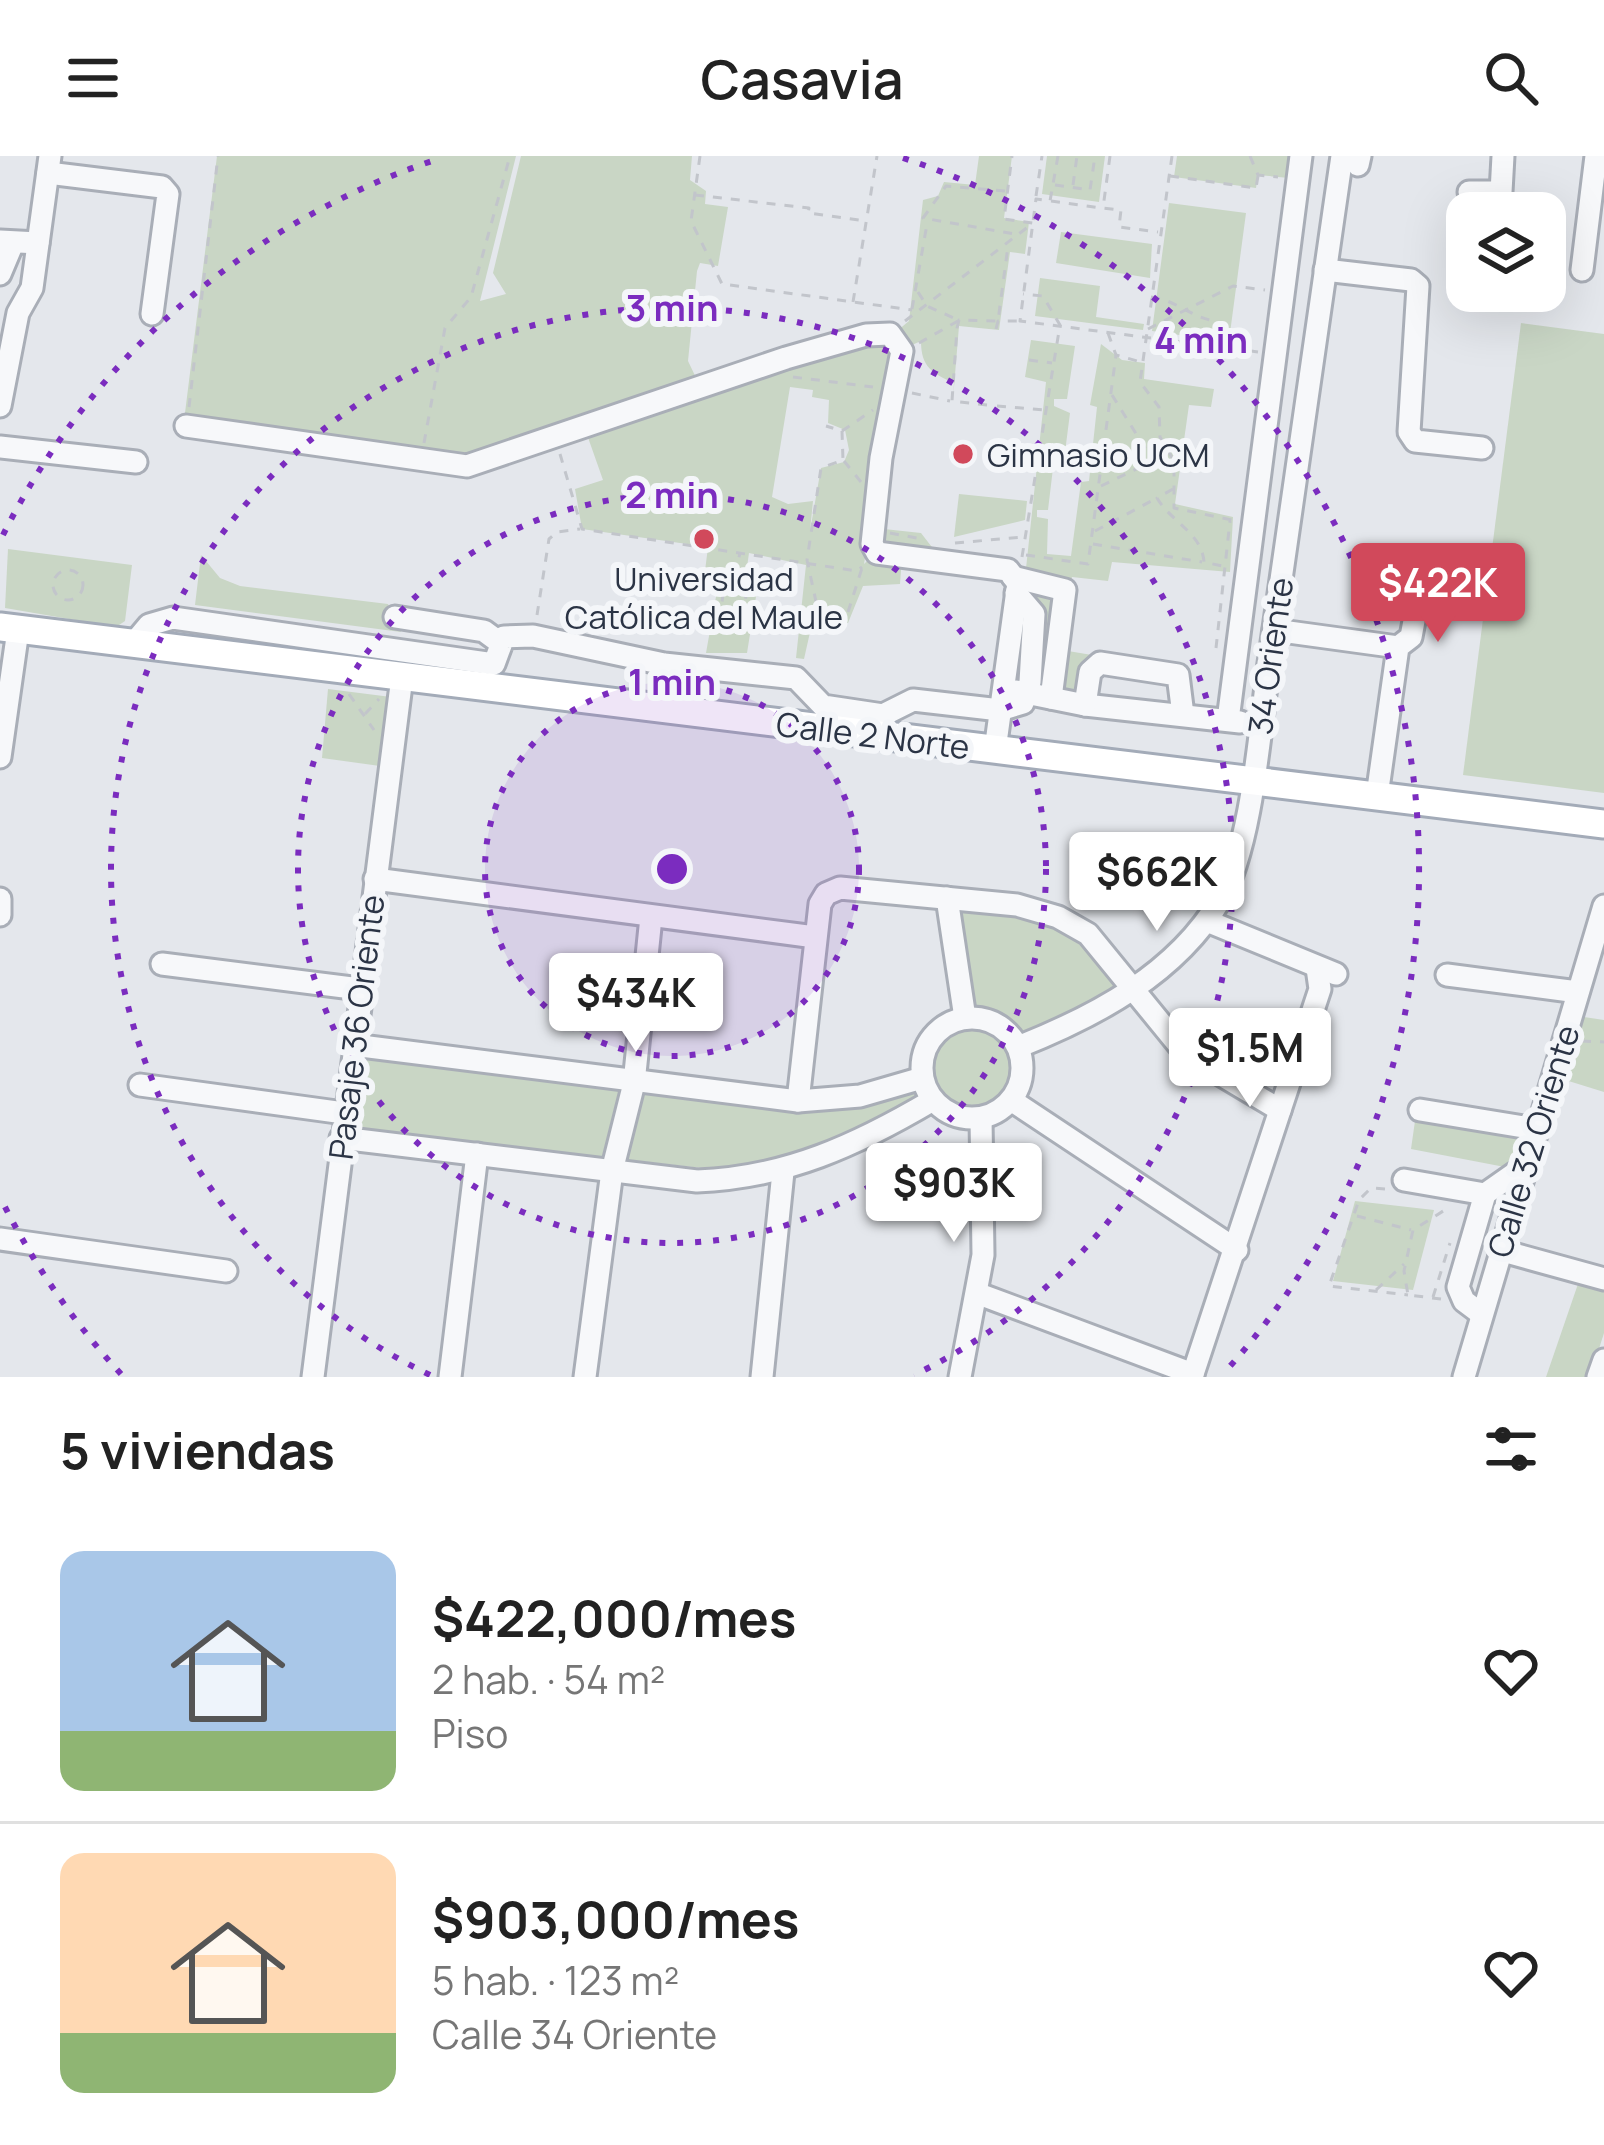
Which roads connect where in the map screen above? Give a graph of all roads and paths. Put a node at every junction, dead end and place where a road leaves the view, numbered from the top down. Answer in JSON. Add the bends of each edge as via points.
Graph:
{"nodes":[{"id":1,"x":218,"y":156,"type":"edge"},
{"id":2,"x":510,"y":156,"type":"edge"},
{"id":3,"x":700,"y":156,"type":"edge"},
{"id":4,"x":877,"y":156,"type":"edge"},
{"id":5,"x":1012,"y":156,"type":"edge"},
{"id":6,"x":1042,"y":156,"type":"edge"},
{"id":7,"x":1058,"y":156,"type":"edge"},
{"id":8,"x":1077,"y":156,"type":"edge"},
{"id":9,"x":1095,"y":156,"type":"edge"},
{"id":10,"x":1110,"y":156,"type":"edge"},
{"id":11,"x":1172,"y":156,"type":"edge"},
{"id":12,"x":1301,"y":156,"type":"edge"},
{"id":13,"x":1503,"y":156,"type":"edge"},
{"id":14,"x":1596,"y":156,"type":"edge"},
{"id":15,"x":1353,"y":159,"type":"edge"},
{"id":16,"x":49,"y":164,"type":"edge"},
{"id":17,"x":1258,"y":175,"type":"dead end"},
{"id":18,"x":1169,"y":176,"type":"junction"},
{"id":19,"x":1053,"y":184,"type":"junction"},
{"id":20,"x":1073,"y":187,"type":"junction"},
{"id":21,"x":1090,"y":190,"type":"junction"},
{"id":22,"x":1007,"y":191,"type":"junction"},
{"id":23,"x":1105,"y":191,"type":"junction"},
{"id":24,"x":1485,"y":192,"type":"edge"},
{"id":25,"x":695,"y":194,"type":"junction"},
{"id":26,"x":1036,"y":199,"type":"junction"},
{"id":27,"x":1050,"y":201,"type":"junction"},
{"id":28,"x":1102,"y":208,"type":"junction"},
{"id":29,"x":866,"y":221,"type":"junction"},
{"id":30,"x":927,"y":222,"type":"junction"},
{"id":31,"x":1033,"y":223,"type":"junction"},
{"id":32,"x":1160,"y":233,"type":"junction"},
{"id":33,"x":1017,"y":234,"type":"junction"},
{"id":34,"x":1008,"y":242,"type":"junction"},
{"id":35,"x":38,"y":243,"type":"junction"},
{"id":36,"x":4,"y":251,"type":"edge"},
{"id":37,"x":1325,"y":270,"type":"junction"},
{"id":38,"x":1582,"y":270,"type":"dead end"},
{"id":39,"x":0,"y":274,"type":"edge"},
{"id":40,"x":1266,"y":290,"type":"dead end"},
{"id":41,"x":916,"y":291,"type":"junction"},
{"id":42,"x":1023,"y":294,"type":"junction"},
{"id":43,"x":1151,"y":297,"type":"junction"},
{"id":44,"x":853,"y":304,"type":"junction"},
{"id":45,"x":927,"y":306,"type":"junction"},
{"id":46,"x":1180,"y":309,"type":"junction"},
{"id":47,"x":912,"y":310,"type":"junction"},
{"id":48,"x":152,"y":314,"type":"dead end"},
{"id":49,"x":910,"y":317,"type":"junction"},
{"id":50,"x":8,"y":320,"type":"edge"},
{"id":51,"x":959,"y":320,"type":"junction"},
{"id":52,"x":998,"y":321,"type":"junction"},
{"id":53,"x":1020,"y":321,"type":"junction"},
{"id":54,"x":1214,"y":321,"type":"dead end"},
{"id":55,"x":1060,"y":325,"type":"junction"},
{"id":56,"x":996,"y":329,"type":"dead end"},
{"id":57,"x":1107,"y":332,"type":"junction"},
{"id":58,"x":1146,"y":333,"type":"junction"},
{"id":59,"x":896,"y":342,"type":"junction"},
{"id":60,"x":1116,"y":355,"type":"junction"},
{"id":61,"x":1275,"y":355,"type":"junction"},
{"id":62,"x":1029,"y":360,"type":"dead end"},
{"id":63,"x":773,"y":362,"type":"junction"},
{"id":64,"x":1142,"y":362,"type":"junction"},
{"id":65,"x":1053,"y":363,"type":"junction"},
{"id":66,"x":897,"y":390,"type":"junction"},
{"id":67,"x":1111,"y":392,"type":"junction"},
{"id":68,"x":952,"y":401,"type":"junction"},
{"id":69,"x":985,"y":404,"type":"dead end"},
{"id":70,"x":0,"y":406,"type":"edge"},
{"id":71,"x":997,"y":406,"type":"dead end"},
{"id":72,"x":1046,"y":410,"type":"junction"},
{"id":73,"x":186,"y":426,"type":"joint"},
{"id":74,"x":826,"y":426,"type":"dead end"},
{"id":75,"x":555,"y":435,"type":"junction"},
{"id":76,"x":0,"y":447,"type":"edge"},
{"id":77,"x":1482,"y":448,"type":"dead end"},
{"id":78,"x":421,"y":460,"type":"junction"},
{"id":79,"x":1153,"y":461,"type":"junction"},
{"id":80,"x":136,"y":462,"type":"dead end"},
{"id":81,"x":1172,"y":472,"type":"junction"},
{"id":82,"x":1098,"y":487,"type":"junction"},
{"id":83,"x":1174,"y":489,"type":"junction"},
{"id":84,"x":1157,"y":498,"type":"junction"},
{"id":85,"x":582,"y":529,"type":"junction"},
{"id":86,"x":1093,"y":532,"type":"junction"},
{"id":87,"x":1027,"y":537,"type":"junction"},
{"id":88,"x":956,"y":543,"type":"dead end"},
{"id":89,"x":1091,"y":544,"type":"junction"},
{"id":90,"x":740,"y":551,"type":"junction"},
{"id":91,"x":807,"y":560,"type":"junction"},
{"id":92,"x":1204,"y":562,"type":"junction"},
{"id":93,"x":1224,"y":566,"type":"junction"},
{"id":94,"x":1015,"y":574,"type":"junction"},
{"id":95,"x":734,"y":578,"type":"junction"},
{"id":96,"x":53,"y":590,"type":"joint"},
{"id":97,"x":1419,"y":594,"type":"dead end"},
{"id":98,"x":848,"y":612,"type":"dead end"},
{"id":99,"x":712,"y":615,"type":"dead end"},
{"id":100,"x":394,"y":617,"type":"dead end"},
{"id":101,"x":820,"y":620,"type":"dead end"},
{"id":102,"x":9,"y":628,"type":"edge"},
{"id":103,"x":1274,"y":630,"type":"junction"},
{"id":104,"x":750,"y":632,"type":"dead end"},
{"id":105,"x":533,"y":636,"type":"junction"},
{"id":106,"x":133,"y":644,"type":"junction"},
{"id":107,"x":1398,"y":647,"type":"junction"},
{"id":108,"x":1223,"y":656,"type":"dead end"},
{"id":109,"x":495,"y":664,"type":"junction"},
{"id":110,"x":330,"y":668,"type":"junction"},
{"id":111,"x":402,"y":677,"type":"junction"},
{"id":112,"x":1027,"y":693,"type":"junction"},
{"id":113,"x":1051,"y":698,"type":"junction"},
{"id":114,"x":1002,"y":699,"type":"junction"},
{"id":115,"x":1085,"y":705,"type":"junction"},
{"id":116,"x":1183,"y":715,"type":"junction"},
{"id":117,"x":1228,"y":720,"type":"junction"},
{"id":118,"x":1261,"y":725,"type":"junction"},
{"id":119,"x":995,"y":750,"type":"junction"},
{"id":120,"x":392,"y":755,"type":"junction"},
{"id":121,"x":0,"y":757,"type":"edge"},
{"id":122,"x":1250,"y":781,"type":"junction"},
{"id":123,"x":1377,"y":796,"type":"junction"},
{"id":124,"x":1604,"y":824,"type":"edge"},
{"id":125,"x":375,"y":879,"type":"junction"},
{"id":126,"x":947,"y":898,"type":"junction"},
{"id":127,"x":0,"y":899,"type":"edge"},
{"id":128,"x":1604,"y":906,"type":"edge"},
{"id":129,"x":0,"y":915,"type":"edge"},
{"id":130,"x":651,"y":917,"type":"junction"},
{"id":131,"x":1207,"y":921,"type":"junction"},
{"id":132,"x":815,"y":937,"type":"junction"},
{"id":133,"x":162,"y":964,"type":"dead end"},
{"id":134,"x":1447,"y":975,"type":"dead end"},
{"id":135,"x":360,"y":989,"type":"junction"},
{"id":136,"x":1130,"y":990,"type":"junction"},
{"id":137,"x":1578,"y":992,"type":"junction"},
{"id":138,"x":965,"y":1018,"type":"junction"},
{"id":139,"x":353,"y":1045,"type":"junction"},
{"id":140,"x":1018,"y":1047,"type":"junction"},
{"id":141,"x":922,"y":1078,"type":"junction"},
{"id":142,"x":634,"y":1083,"type":"junction"},
{"id":143,"x":140,"y":1085,"type":"dead end"},
{"id":144,"x":933,"y":1100,"type":"junction"},
{"id":145,"x":1011,"y":1100,"type":"junction"},
{"id":146,"x":798,"y":1101,"type":"junction"},
{"id":147,"x":1280,"y":1110,"type":"junction"},
{"id":148,"x":1420,"y":1110,"type":"dead end"},
{"id":149,"x":344,"y":1113,"type":"junction"},
{"id":150,"x":981,"y":1118,"type":"junction"},
{"id":151,"x":1536,"y":1130,"type":"junction"},
{"id":152,"x":341,"y":1138,"type":"junction"},
{"id":153,"x":477,"y":1154,"type":"junction"},
{"id":154,"x":1525,"y":1166,"type":"junction"},
{"id":155,"x":612,"y":1171,"type":"junction"},
{"id":156,"x":783,"y":1172,"type":"junction"},
{"id":157,"x":1397,"y":1185,"type":"joint"},
{"id":158,"x":1480,"y":1193,"type":"junction"},
{"id":159,"x":1357,"y":1216,"type":"junction"},
{"id":160,"x":1413,"y":1230,"type":"junction"},
{"id":161,"x":1452,"y":1236,"type":"dead end"},
{"id":162,"x":0,"y":1239,"type":"edge"},
{"id":163,"x":1237,"y":1250,"type":"junction"},
{"id":164,"x":1499,"y":1250,"type":"junction"},
{"id":165,"x":1406,"y":1263,"type":"junction"},
{"id":166,"x":226,"y":1271,"type":"dead end"},
{"id":167,"x":1604,"y":1279,"type":"edge"},
{"id":168,"x":1375,"y":1291,"type":"junction"},
{"id":169,"x":979,"y":1294,"type":"junction"},
{"id":170,"x":1408,"y":1295,"type":"junction"},
{"id":171,"x":1432,"y":1298,"type":"junction"},
{"id":172,"x":1472,"y":1307,"type":"junction"},
{"id":173,"x":1604,"y":1360,"type":"edge"},
{"id":174,"x":585,"y":1376,"type":"edge"},
{"id":175,"x":1193,"y":1376,"type":"edge"},
{"id":176,"x":313,"y":1377,"type":"edge"},
{"id":177,"x":450,"y":1377,"type":"edge"},
{"id":178,"x":608,"y":1377,"type":"edge"},
{"id":179,"x":762,"y":1377,"type":"edge"},
{"id":180,"x":961,"y":1377,"type":"edge"},
{"id":181,"x":1464,"y":1377,"type":"edge"},
{"id":182,"x":1598,"y":1377,"type":"edge"}],
"edges":[{"from":1,"to":73,"type":"path"},
{"from":2,"to":78,"type":"path","via":[[471,297],[445,328]]},
{"from":3,"to":25,"type":"path"},
{"from":4,"to":29,"type":"path"},
{"from":5,"to":22,"type":"path"},
{"from":6,"to":26,"type":"path"},
{"from":7,"to":19,"type":"path"},
{"from":8,"to":20,"type":"path"},
{"from":9,"to":21,"type":"path"},
{"from":10,"to":23,"type":"path"},
{"from":11,"to":18,"type":"path"},
{"from":12,"to":61,"type":"street"},
{"from":13,"to":24,"type":"street","via":[[1501,191]]},
{"from":14,"to":38,"type":"street"},
{"from":15,"to":37,"type":"street","name":"34 Oriente"},
{"from":16,"to":35,"type":"street"},
{"from":16,"to":48,"type":"street","via":[[168,194]]},
{"from":17,"to":18,"type":"path","via":[[1256,188]]},
{"from":18,"to":32,"type":"path"},
{"from":19,"to":20,"type":"path"},
{"from":19,"to":27,"type":"path"},
{"from":20,"to":21,"type":"path"},
{"from":21,"to":23,"type":"path"},
{"from":22,"to":30,"type":"path","via":[[946,186]]},
{"from":22,"to":31,"type":"path","via":[[1004,219]]},
{"from":23,"to":28,"type":"path"},
{"from":25,"to":29,"type":"path"},
{"from":25,"to":44,"type":"path","via":[[691,221],[722,284]]},
{"from":26,"to":27,"type":"path"},
{"from":26,"to":31,"type":"path"},
{"from":27,"to":28,"type":"path"},
{"from":28,"to":32,"type":"path","via":[[1121,210],[1119,227]]},
{"from":29,"to":44,"type":"path"},
{"from":30,"to":33,"type":"path"},
{"from":30,"to":41,"type":"path"},
{"from":31,"to":33,"type":"path"},
{"from":31,"to":42,"type":"path"},
{"from":32,"to":43,"type":"path"},
{"from":33,"to":34,"type":"path"},
{"from":34,"to":45,"type":"path"},
{"from":34,"to":52,"type":"path"},
{"from":35,"to":36,"type":"street"},
{"from":35,"to":50,"type":"street","via":[[32,288]]},
{"from":36,"to":39,"type":"street"},
{"from":37,"to":77,"type":"street","via":[[1418,286],[1409,432],[1415,441]]},
{"from":37,"to":103,"type":"street","name":"34 Oriente"},
{"from":40,"to":46,"type":"path","via":[[1232,286]]},
{"from":41,"to":45,"type":"path"},
{"from":41,"to":47,"type":"path"},
{"from":42,"to":53,"type":"path"},
{"from":42,"to":55,"type":"path","via":[[1043,296]]},
{"from":43,"to":46,"type":"path"},
{"from":43,"to":58,"type":"path"},
{"from":44,"to":47,"type":"path"},
{"from":45,"to":49,"type":"path"},
{"from":45,"to":51,"type":"path"},
{"from":46,"to":54,"type":"path"},
{"from":46,"to":58,"type":"path"},
{"from":47,"to":49,"type":"path"},
{"from":49,"to":59,"type":"path"},
{"from":50,"to":70,"type":"street"},
{"from":51,"to":52,"type":"path"},
{"from":51,"to":59,"type":"path"},
{"from":51,"to":68,"type":"path"},
{"from":52,"to":53,"type":"path"},
{"from":52,"to":56,"type":"path"},
{"from":53,"to":55,"type":"path"},
{"from":55,"to":57,"type":"path"},
{"from":55,"to":65,"type":"path"},
{"from":57,"to":58,"type":"path"},
{"from":57,"to":60,"type":"path"},
{"from":58,"to":61,"type":"path"},
{"from":58,"to":64,"type":"path"},
{"from":59,"to":63,"type":"street","via":[[866,335]]},
{"from":59,"to":66,"type":"street"},
{"from":60,"to":64,"type":"path"},
{"from":60,"to":67,"type":"path"},
{"from":61,"to":117,"type":"street"},
{"from":62,"to":65,"type":"path"},
{"from":63,"to":66,"type":"path","via":[[787,376]]},
{"from":63,"to":75,"type":"street"},
{"from":64,"to":81,"type":"path","via":[[1140,382],[1159,407]]},
{"from":65,"to":72,"type":"path"},
{"from":66,"to":68,"type":"path"},
{"from":66,"to":94,"type":"street","via":[[870,531],[877,553]]},
{"from":67,"to":79,"type":"path"},
{"from":67,"to":82,"type":"path"},
{"from":68,"to":69,"type":"path"},
{"from":71,"to":72,"type":"path"},
{"from":72,"to":87,"type":"path"},
{"from":73,"to":78,"type":"street"},
{"from":74,"to":91,"type":"path","via":[[842,431],[846,449],[843,460],[820,468]]},
{"from":75,"to":78,"type":"street","via":[[467,466]]},
{"from":75,"to":85,"type":"path"},
{"from":76,"to":80,"type":"street"},
{"from":79,"to":81,"type":"path"},
{"from":79,"to":82,"type":"path"},
{"from":81,"to":83,"type":"path"},
{"from":82,"to":86,"type":"path"},
{"from":83,"to":84,"type":"path"},
{"from":83,"to":93,"type":"path","via":[[1174,508],[1230,520]]},
{"from":84,"to":86,"type":"path"},
{"from":84,"to":92,"type":"path","via":[[1200,544]]},
{"from":85,"to":90,"type":"path"},
{"from":85,"to":105,"type":"path","via":[[549,539]]},
{"from":86,"to":89,"type":"path"},
{"from":87,"to":88,"type":"path"},
{"from":87,"to":94,"type":"path"},
{"from":89,"to":92,"type":"path"},
{"from":89,"to":94,"type":"path","via":[[1088,564]]},
{"from":90,"to":91,"type":"path"},
{"from":90,"to":95,"type":"path"},
{"from":91,"to":98,"type":"path","via":[[862,566]]},
{"from":91,"to":101,"type":"path"},
{"from":92,"to":93,"type":"path"},
{"from":93,"to":108,"type":"path","via":[[1215,646]]},
{"from":94,"to":112,"type":"street","via":[[1036,627]]},
{"from":94,"to":113,"type":"street","via":[[1065,590]]},
{"from":94,"to":114,"type":"street"},
{"from":95,"to":99,"type":"path","via":[[725,578],[721,610]]},
{"from":95,"to":104,"type":"path","via":[[747,586],[742,631]]},
{"from":96,"to":96,"type":"path","via":[[73,599],[81,578],[64,571]]},
{"from":97,"to":107,"type":"street","via":[[1411,637]]},
{"from":100,"to":109,"type":"street","via":[[484,631]]},
{"from":102,"to":106,"type":"main road","name":"Calle 2 Norte"},
{"from":102,"to":121,"type":"street"},
{"from":103,"to":107,"type":"street"},
{"from":103,"to":118,"type":"street","name":"34 Oriente"},
{"from":105,"to":109,"type":"street"},
{"from":105,"to":114,"type":"street","via":[[664,664],[796,678],[826,706],[888,715],[913,700]]},
{"from":106,"to":109,"type":"street","via":[[149,625],[173,618]]},
{"from":106,"to":110,"type":"main road","name":"Calle 2 Norte"},
{"from":107,"to":123,"type":"street"},
{"from":109,"to":111,"type":"main road","name":"Calle 2 Norte"},
{"from":109,"to":119,"type":"main road","name":"Calle 2 Norte"},
{"from":110,"to":111,"type":"main road","name":"Calle 2 Norte"},
{"from":110,"to":120,"type":"path"},
{"from":111,"to":120,"type":"street","name":"Pasaje 36 Oriente"},
{"from":112,"to":113,"type":"street"},
{"from":112,"to":114,"type":"street"},
{"from":113,"to":115,"type":"street"},
{"from":114,"to":119,"type":"street"},
{"from":115,"to":116,"type":"street"},
{"from":115,"to":116,"type":"street","via":[[1090,672],[1100,663],[1178,675]]},
{"from":116,"to":117,"type":"street"},
{"from":117,"to":118,"type":"street"},
{"from":118,"to":122,"type":"street","name":"34 Oriente"},
{"from":119,"to":122,"type":"main road","name":"Calle 2 Norte"},
{"from":120,"to":125,"type":"street","name":"Pasaje 36 Oriente"},
{"from":122,"to":123,"type":"main road","name":"Calle 2 Norte"},
{"from":122,"to":131,"type":"street","name":"34 Oriente","via":[[1234,869]]},
{"from":123,"to":124,"type":"main road","name":"Calle 2 Norte"},
{"from":125,"to":130,"type":"street"},
{"from":125,"to":135,"type":"street","name":"Pasaje 36 Oriente"},
{"from":126,"to":132,"type":"street","via":[[831,890]]},
{"from":126,"to":136,"type":"street","via":[[1058,917],[1088,934]]},
{"from":126,"to":138,"type":"street"},
{"from":127,"to":129,"type":"street"},
{"from":128,"to":137,"type":"street","name":"Calle 32 Oriente"},
{"from":130,"to":132,"type":"street"},
{"from":130,"to":142,"type":"street"},
{"from":131,"to":136,"type":"street","name":"34 Oriente"},
{"from":131,"to":147,"type":"street","via":[[1327,971]]},
{"from":132,"to":146,"type":"street"},
{"from":133,"to":135,"type":"street"},
{"from":134,"to":137,"type":"street"},
{"from":135,"to":139,"type":"street","name":"Pasaje 36 Oriente"},
{"from":136,"to":140,"type":"street","name":"34 Oriente"},
{"from":136,"to":147,"type":"street","via":[[1186,1054]]},
{"from":137,"to":151,"type":"street","name":"Calle 32 Oriente"},
{"from":138,"to":140,"type":"street","via":[[996,1024]]},
{"from":138,"to":141,"type":"street","via":[[933,1035]]},
{"from":139,"to":142,"type":"street"},
{"from":139,"to":149,"type":"street","name":"Pasaje 36 Oriente"},
{"from":140,"to":145,"type":"street","via":[[1021,1078]]},
{"from":141,"to":144,"type":"street"},
{"from":141,"to":146,"type":"street","via":[[860,1096]]},
{"from":142,"to":146,"type":"street"},
{"from":142,"to":155,"type":"street"},
{"from":143,"to":149,"type":"street"},
{"from":144,"to":150,"type":"street","via":[[952,1115]]},
{"from":144,"to":156,"type":"street","via":[[873,1136]]},
{"from":145,"to":150,"type":"street"},
{"from":145,"to":163,"type":"street"},
{"from":147,"to":163,"type":"street"},
{"from":148,"to":151,"type":"street"},
{"from":149,"to":152,"type":"street","name":"Pasaje 36 Oriente"},
{"from":150,"to":169,"type":"street"},
{"from":151,"to":154,"type":"street","name":"Calle 32 Oriente"},
{"from":152,"to":153,"type":"street"},
{"from":152,"to":176,"type":"street","name":"Pasaje 36 Oriente"},
{"from":153,"to":155,"type":"street"},
{"from":153,"to":177,"type":"street"},
{"from":154,"to":158,"type":"street"},
{"from":154,"to":164,"type":"street","name":"Calle 32 Oriente"},
{"from":155,"to":156,"type":"street","via":[[697,1180]]},
{"from":155,"to":174,"type":"street"},
{"from":156,"to":179,"type":"street"},
{"from":157,"to":158,"type":"street"},
{"from":157,"to":159,"type":"path","via":[[1371,1188]]},
{"from":158,"to":160,"type":"path"},
{"from":158,"to":172,"type":"street","via":[[1458,1287]]},
{"from":159,"to":160,"type":"path"},
{"from":159,"to":168,"type":"path","via":[[1329,1286]]},
{"from":160,"to":165,"type":"path"},
{"from":161,"to":171,"type":"path"},
{"from":162,"to":166,"type":"street"},
{"from":163,"to":175,"type":"street"},
{"from":164,"to":167,"type":"street"},
{"from":164,"to":172,"type":"street","name":"Calle 32 Oriente"},
{"from":165,"to":168,"type":"path"},
{"from":165,"to":170,"type":"path"},
{"from":168,"to":170,"type":"path"},
{"from":169,"to":175,"type":"street"},
{"from":169,"to":180,"type":"street"},
{"from":170,"to":171,"type":"path"},
{"from":171,"to":172,"type":"path"},
{"from":172,"to":181,"type":"street","name":"Calle 32 Oriente"},
{"from":173,"to":182,"type":"street"},
{"from":174,"to":178,"type":"street"}]}
